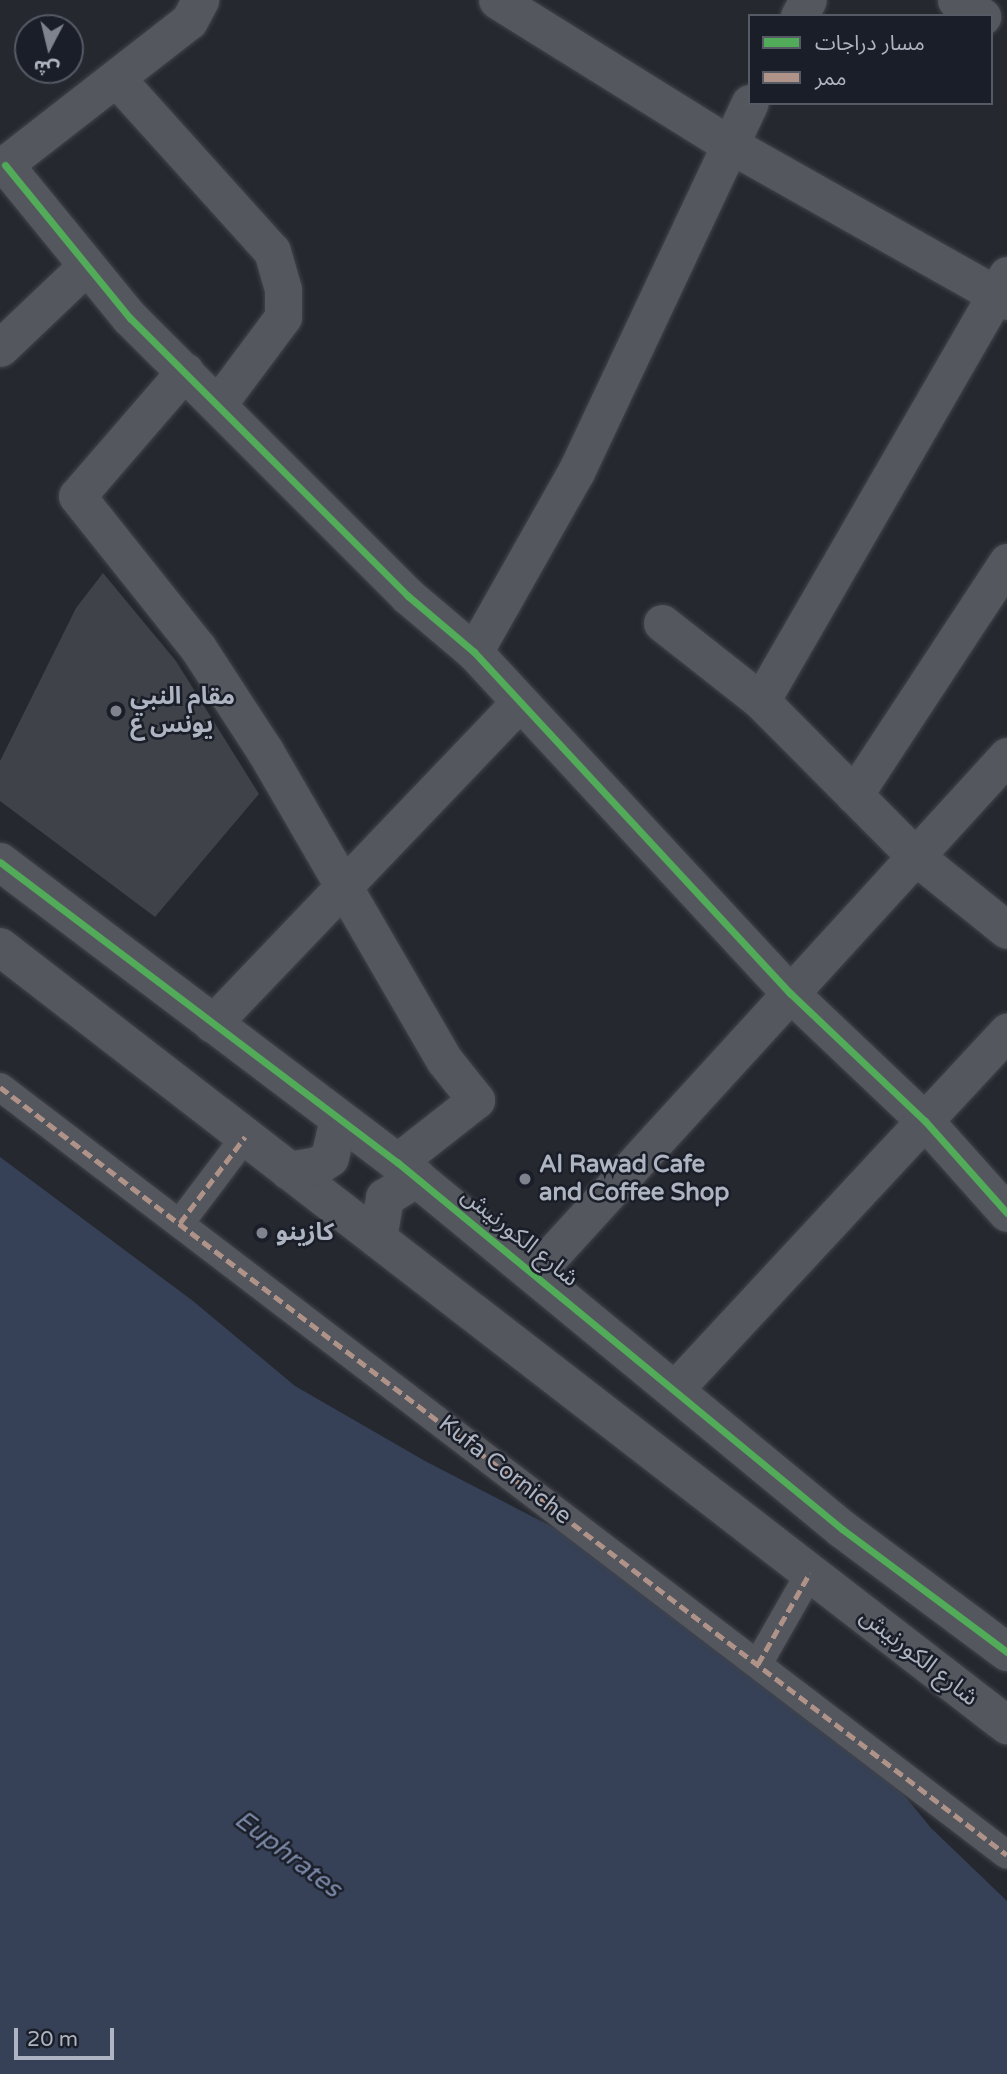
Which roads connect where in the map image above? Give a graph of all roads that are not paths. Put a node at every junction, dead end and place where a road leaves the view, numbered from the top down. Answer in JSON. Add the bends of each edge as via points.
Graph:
{"nodes":[{"id":1,"x":200,"y":0,"type":"edge"},
{"id":2,"x":498,"y":0,"type":"edge"},
{"id":3,"x":956,"y":0,"type":"edge"},
{"id":4,"x":557,"y":14,"type":"edge"},
{"id":5,"x":979,"y":14,"type":"edge"},
{"id":6,"x":116,"y":78,"type":"junction"},
{"id":7,"x":749,"y":105,"type":"edge"},
{"id":8,"x":727,"y":143,"type":"junction"},
{"id":9,"x":2,"y":166,"type":"edge"},
{"id":10,"x":85,"y":267,"type":"junction"},
{"id":11,"x":1004,"y":290,"type":"edge"},
{"id":12,"x":0,"y":348,"type":"edge"},
{"id":13,"x":185,"y":371,"type":"junction"},
{"id":14,"x":219,"y":403,"type":"junction"},
{"id":15,"x":1007,"y":562,"type":"edge"},
{"id":16,"x":662,"y":623,"type":"dead end"},
{"id":17,"x":474,"y":652,"type":"junction"},
{"id":18,"x":761,"y":701,"type":"junction"},
{"id":19,"x":519,"y":704,"type":"junction"},
{"id":20,"x":1007,"y":756,"type":"edge"},
{"id":21,"x":854,"y":795,"type":"junction"},
{"id":22,"x":915,"y":856,"type":"junction"},
{"id":23,"x":0,"y":862,"type":"edge"},
{"id":24,"x":344,"y":886,"type":"junction"},
{"id":25,"x":1007,"y":930,"type":"edge"},
{"id":26,"x":0,"y":947,"type":"edge"},
{"id":27,"x":790,"y":993,"type":"junction"},
{"id":28,"x":212,"y":1024,"type":"junction"},
{"id":29,"x":1007,"y":1032,"type":"edge"},
{"id":30,"x":0,"y":1087,"type":"edge"},
{"id":31,"x":340,"y":1119,"type":"junction"},
{"id":32,"x":925,"y":1121,"type":"junction"},
{"id":33,"x":245,"y":1137,"type":"junction"},
{"id":34,"x":407,"y":1170,"type":"junction"},
{"id":35,"x":289,"y":1171,"type":"junction"},
{"id":36,"x":1007,"y":1213,"type":"edge"},
{"id":37,"x":180,"y":1223,"type":"junction"},
{"id":38,"x":377,"y":1239,"type":"junction"},
{"id":39,"x":535,"y":1273,"type":"junction"},
{"id":40,"x":675,"y":1389,"type":"junction"},
{"id":41,"x":810,"y":1573,"type":"junction"},
{"id":42,"x":1003,"y":1645,"type":"edge"},
{"id":43,"x":758,"y":1664,"type":"junction"},
{"id":44,"x":1007,"y":1725,"type":"edge"},
{"id":45,"x":1007,"y":1855,"type":"edge"}],
"edges":[{"from":1,"to":6,"type":"street","via":[[189,22]]},
{"from":2,"to":4,"type":"street"},
{"from":3,"to":5,"type":"street"},
{"from":4,"to":8,"type":"street"},
{"from":6,"to":9,"type":"street"},
{"from":6,"to":14,"type":"street","via":[[272,251],[283,289],[283,317]]},
{"from":7,"to":8,"type":"street"},
{"from":8,"to":11,"type":"street"},
{"from":8,"to":17,"type":"street","via":[[576,472]]},
{"from":9,"to":10,"type":"street"},
{"from":10,"to":12,"type":"street"},
{"from":10,"to":13,"type":"street"},
{"from":11,"to":18,"type":"street"},
{"from":13,"to":14,"type":"street"},
{"from":13,"to":24,"type":"street","via":[[77,496],[198,648]]},
{"from":14,"to":17,"type":"street","via":[[408,596]]},
{"from":15,"to":21,"type":"street"},
{"from":16,"to":18,"type":"street"},
{"from":17,"to":19,"type":"street"},
{"from":18,"to":21,"type":"street"},
{"from":19,"to":24,"type":"street"},
{"from":19,"to":27,"type":"street"},
{"from":20,"to":22,"type":"street"},
{"from":21,"to":22,"type":"street"},
{"from":22,"to":25,"type":"street"},
{"from":22,"to":27,"type":"street"},
{"from":23,"to":28,"type":"street","name":"شارع الكورنيش"},
{"from":24,"to":28,"type":"street"},
{"from":24,"to":34,"type":"street","via":[[445,1061],[475,1100]]},
{"from":26,"to":33,"type":"street","name":"شارع الكورنيش"},
{"from":27,"to":32,"type":"street"},
{"from":27,"to":39,"type":"street"},
{"from":28,"to":31,"type":"street","name":"شارع الكورنيش"},
{"from":29,"to":32,"type":"street"},
{"from":30,"to":37,"type":"street","name":"Kufa Corniche"},
{"from":31,"to":34,"type":"street","name":"شارع الكورنيش"},
{"from":31,"to":35,"type":"street","via":[[330,1157],[318,1166]]},
{"from":32,"to":36,"type":"street"},
{"from":32,"to":40,"type":"street"},
{"from":33,"to":35,"type":"street","name":"شارع الكورنيش"},
{"from":33,"to":37,"type":"street"},
{"from":34,"to":38,"type":"street","via":[[385,1198]]},
{"from":34,"to":39,"type":"street","name":"شارع الكورنيش"},
{"from":35,"to":38,"type":"street","name":"شارع الكورنيش"},
{"from":37,"to":43,"type":"street","name":"Kufa Corniche"},
{"from":38,"to":41,"type":"street","name":"شارع الكورنيش"},
{"from":39,"to":40,"type":"street","name":"شارع الكورنيش"},
{"from":40,"to":42,"type":"street","name":"شارع الكورنيش","via":[[842,1529]]},
{"from":41,"to":43,"type":"street"},
{"from":41,"to":44,"type":"street","name":"شارع الكورنيش"},
{"from":43,"to":45,"type":"street","name":"Kufa Corniche"}]}
